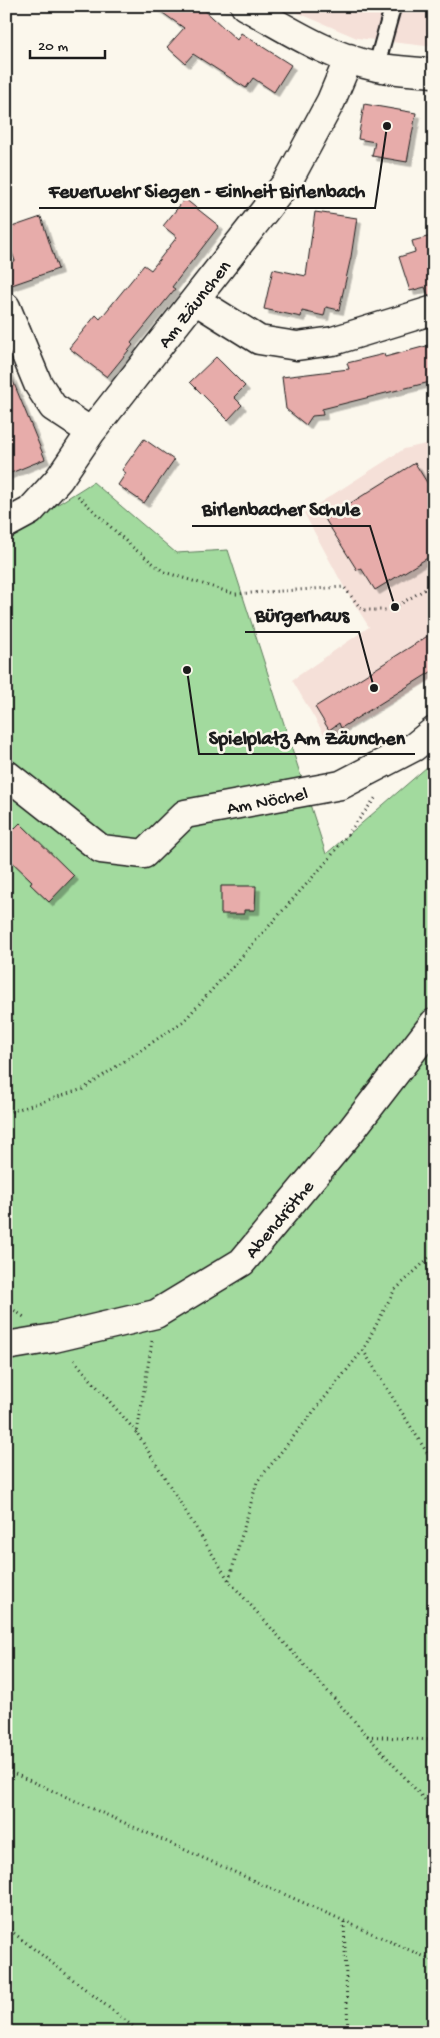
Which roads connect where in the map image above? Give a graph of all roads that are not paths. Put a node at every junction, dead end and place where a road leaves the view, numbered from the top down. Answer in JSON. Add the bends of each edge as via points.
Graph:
{"nodes":[{"id":1,"x":245,"y":6,"type":"edge"},
{"id":2,"x":393,"y":6,"type":"edge"},
{"id":3,"x":349,"y":58,"type":"junction"},
{"id":4,"x":376,"y":67,"type":"junction"},
{"id":5,"x":434,"y":73,"type":"edge"},
{"id":6,"x":195,"y":300,"type":"junction"},
{"id":7,"x":6,"y":307,"type":"edge"},
{"id":8,"x":434,"y":310,"type":"edge"},
{"id":9,"x":91,"y":432,"type":"junction"},
{"id":10,"x":6,"y":524,"type":"edge"},
{"id":11,"x":434,"y":731,"type":"edge"},
{"id":12,"x":6,"y":774,"type":"edge"},
{"id":13,"x":434,"y":1023,"type":"edge"},
{"id":14,"x":6,"y":1346,"type":"edge"}],
"edges":[{"from":1,"to":3,"type":"street","via":[[322,48]]},
{"from":2,"to":4,"type":"lane"},
{"from":3,"to":4,"type":"street"},
{"from":3,"to":6,"type":"street","name":"Am Zäunchen","via":[[331,101],[288,182]]},
{"from":4,"to":5,"type":"street"},
{"from":6,"to":8,"type":"street","via":[[259,340],[296,346],[333,341]]},
{"from":6,"to":9,"type":"street","name":"Am Zäunchen"},
{"from":7,"to":9,"type":"street","via":[[38,384],[53,407]]},
{"from":9,"to":10,"type":"street","name":"Am Zäunchen","via":[[59,479],[30,511]]},
{"from":11,"to":12,"type":"street","name":"Am Nöchel","via":[[414,747],[341,784],[185,814],[144,854],[101,849]]},
{"from":13,"to":14,"type":"street","name":"Abendröthe","via":[[350,1132],[242,1262],[156,1314]]}]}
